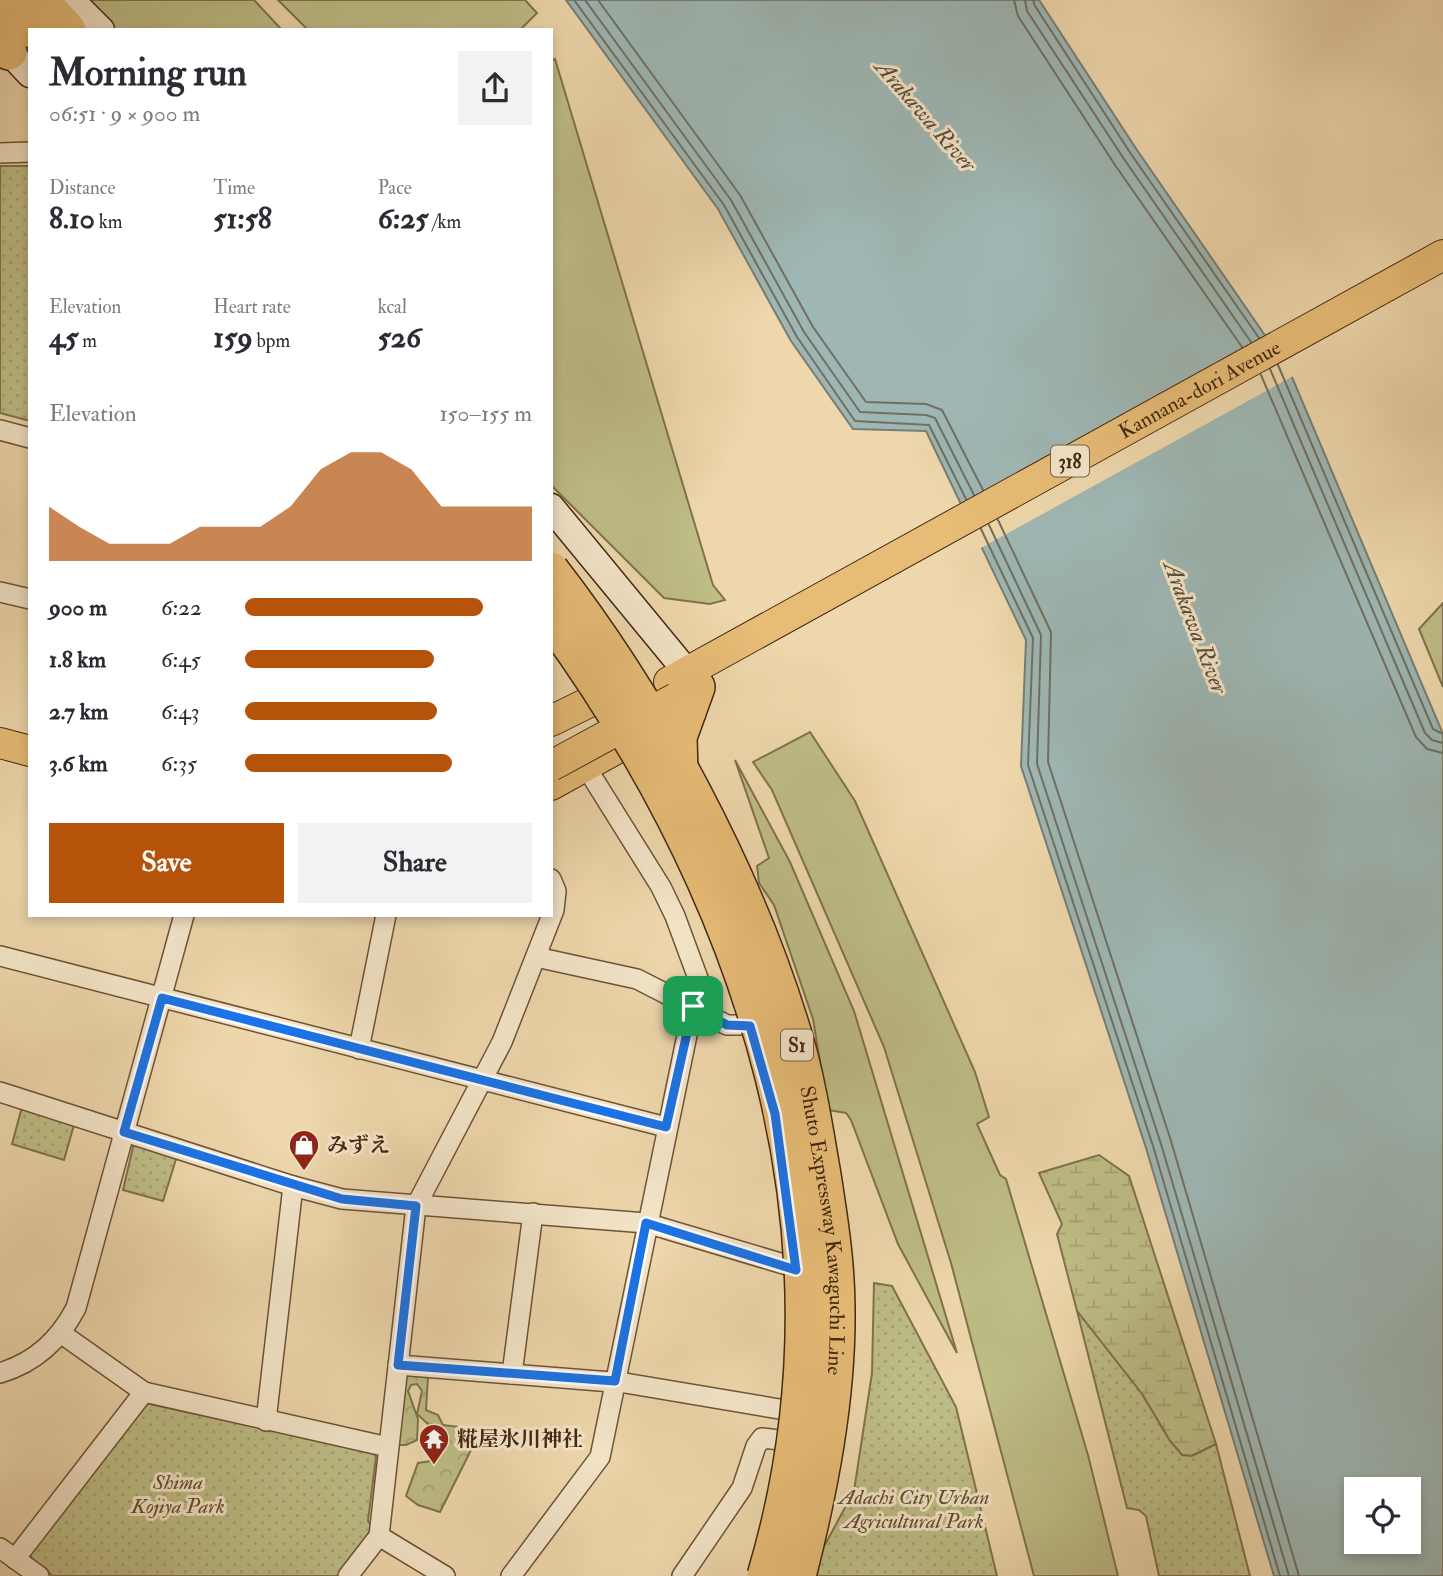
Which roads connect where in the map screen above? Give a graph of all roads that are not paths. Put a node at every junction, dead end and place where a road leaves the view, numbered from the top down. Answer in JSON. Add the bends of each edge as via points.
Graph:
{"nodes":[{"id":1,"x":5,"y":0,"type":"edge"},
{"id":2,"x":31,"y":0,"type":"edge"},
{"id":3,"x":41,"y":0,"type":"edge"},
{"id":4,"x":52,"y":0,"type":"edge"},
{"id":5,"x":71,"y":0,"type":"edge"},
{"id":6,"x":56,"y":28,"type":"edge"},
{"id":7,"x":66,"y":28,"type":"edge"},
{"id":8,"x":77,"y":28,"type":"edge"},
{"id":9,"x":99,"y":28,"type":"edge"},
{"id":10,"x":14,"y":47,"type":"edge"},
{"id":11,"x":28,"y":152,"type":"edge"},
{"id":12,"x":0,"y":153,"type":"edge"},
{"id":13,"x":1443,"y":255,"type":"edge"},
{"id":14,"x":1443,"y":273,"type":"edge"},
{"id":15,"x":0,"y":430,"type":"edge"},
{"id":16,"x":28,"y":437,"type":"edge"},
{"id":17,"x":553,"y":510,"type":"edge"},
{"id":18,"x":553,"y":573,"type":"edge"},
{"id":19,"x":0,"y":592,"type":"edge"},
{"id":20,"x":553,"y":598,"type":"edge"},
{"id":21,"x":28,"y":599,"type":"edge"},
{"id":22,"x":553,"y":622,"type":"edge"},
{"id":23,"x":553,"y":643,"type":"edge"},
{"id":24,"x":688,"y":686,"type":"junction"},
{"id":25,"x":603,"y":695,"type":"junction"},
{"id":26,"x":553,"y":720,"type":"edge"},
{"id":27,"x":553,"y":742,"type":"edge"},
{"id":28,"x":629,"y":742,"type":"junction"},
{"id":29,"x":0,"y":743,"type":"edge"},
{"id":30,"x":28,"y":750,"type":"edge"},
{"id":31,"x":0,"y":762,"type":"edge"},
{"id":32,"x":553,"y":765,"type":"edge"},
{"id":33,"x":586,"y":767,"type":"junction"},
{"id":34,"x":28,"y":769,"type":"edge"},
{"id":35,"x":553,"y":784,"type":"edge"},
{"id":36,"x":714,"y":849,"type":"junction"},
{"id":37,"x":553,"y":885,"type":"edge"},
{"id":38,"x":553,"y":913,"type":"edge"},
{"id":39,"x":183,"y":917,"type":"edge"},
{"id":40,"x":386,"y":917,"type":"edge"},
{"id":41,"x":551,"y":917,"type":"edge"},
{"id":42,"x":0,"y":956,"type":"edge"},
{"id":43,"x":536,"y":957,"type":"junction"},
{"id":44,"x":162,"y":998,"type":"junction"},
{"id":45,"x":693,"y":1006,"type":"junction"},
{"id":46,"x":750,"y":1026,"type":"junction"},
{"id":47,"x":359,"y":1049,"type":"junction"},
{"id":48,"x":481,"y":1081,"type":"junction"},
{"id":49,"x":0,"y":1092,"type":"edge"},
{"id":50,"x":666,"y":1127,"type":"junction"},
{"id":51,"x":124,"y":1132,"type":"junction"},
{"id":52,"x":293,"y":1186,"type":"junction"},
{"id":53,"x":416,"y":1206,"type":"junction"},
{"id":54,"x":533,"y":1213,"type":"junction"},
{"id":55,"x":646,"y":1223,"type":"junction"},
{"id":56,"x":796,"y":1270,"type":"junction"},
{"id":57,"x":842,"y":1274,"type":"junction"},
{"id":58,"x":822,"y":1325,"type":"junction"},
{"id":59,"x":62,"y":1334,"type":"junction"},
{"id":60,"x":398,"y":1365,"type":"junction"},
{"id":61,"x":0,"y":1373,"type":"edge"},
{"id":62,"x":512,"y":1374,"type":"junction"},
{"id":63,"x":615,"y":1381,"type":"junction"},
{"id":64,"x":144,"y":1392,"type":"junction"},
{"id":65,"x":792,"y":1411,"type":"junction"},
{"id":66,"x":837,"y":1419,"type":"junction"},
{"id":67,"x":266,"y":1421,"type":"junction"},
{"id":68,"x":788,"y":1441,"type":"junction"},
{"id":69,"x":388,"y":1447,"type":"junction"},
{"id":70,"x":379,"y":1536,"type":"junction"},
{"id":71,"x":8,"y":1553,"type":"edge"},
{"id":72,"x":39,"y":1576,"type":"edge"},
{"id":73,"x":348,"y":1576,"type":"edge"},
{"id":74,"x":444,"y":1576,"type":"edge"},
{"id":75,"x":511,"y":1576,"type":"edge"},
{"id":76,"x":681,"y":1576,"type":"edge"},
{"id":77,"x":762,"y":1576,"type":"edge"},
{"id":78,"x":775,"y":1576,"type":"edge"},
{"id":79,"x":784,"y":1576,"type":"edge"},
{"id":80,"x":798,"y":1576,"type":"edge"}],
"edges":[{"from":1,"to":10,"type":"highway"},
{"from":2,"to":6,"type":"street"},
{"from":3,"to":7,"type":"highway"},
{"from":4,"to":8,"type":"highway"},
{"from":5,"to":9,"type":"street"},
{"from":11,"to":12,"type":"street"},
{"from":13,"to":24,"type":"main road","name":"Kannana-dori Avenue","number":"318"},
{"from":14,"to":24,"type":"main road","name":"Kannana-dori Avenue","number":"318"},
{"from":15,"to":16,"type":"street"},
{"from":17,"to":24,"type":"street"},
{"from":18,"to":80,"type":"highway","name":"Shuto Expressway Kawaguchi Line","number":"S1","bridge":true,"via":[[652,721],[720,848],[766,954],[805,1075],[832,1231],[837,1311],[829,1415]]},
{"from":19,"to":21,"type":"street"},
{"from":20,"to":25,"type":"street"},
{"from":22,"to":77,"type":"highway","name":"Shuto Expressway Kawaguchi Line","number":"S1","bridge":true,"via":[[648,771],[724,926],[763,1034],[787,1130],[803,1264],[804,1349],[785,1499]]},
{"from":23,"to":25,"type":"street"},
{"from":24,"to":27,"type":"main road","name":"Kannana-dori Avenue","number":"318","bridge":true},
{"from":24,"to":32,"type":"main road","name":"Kannana-dori Avenue","number":"318","bridge":true},
{"from":24,"to":58,"type":"highway","bridge":true,"via":[[679,737],[681,783],[753,957],[795,1096],[816,1229]]},
{"from":25,"to":26,"type":"main road"},
{"from":25,"to":28,"type":"street"},
{"from":28,"to":33,"type":"main road"},
{"from":28,"to":36,"type":"street"},
{"from":28,"to":46,"type":"street"},
{"from":29,"to":30,"type":"main road"},
{"from":31,"to":34,"type":"main road"},
{"from":33,"to":35,"type":"main road"},
{"from":33,"to":45,"type":"street","via":[[675,916],[702,989]]},
{"from":36,"to":57,"type":"street","via":[[767,918],[807,1035],[836,1195]]},
{"from":36,"to":58,"type":"highway","via":[[779,1008],[807,1121],[827,1241],[828,1293]]},
{"from":37,"to":38,"type":"street"},
{"from":39,"to":44,"type":"street"},
{"from":40,"to":47,"type":"street"},
{"from":41,"to":43,"type":"street"},
{"from":42,"to":44,"type":"street"},
{"from":43,"to":45,"type":"street","via":[[637,979]]},
{"from":43,"to":48,"type":"street"},
{"from":44,"to":47,"type":"street"},
{"from":44,"to":51,"type":"street"},
{"from":45,"to":46,"type":"street","via":[[727,1025]]},
{"from":45,"to":50,"type":"street"},
{"from":46,"to":56,"type":"street","via":[[775,1114]]},
{"from":47,"to":48,"type":"street"},
{"from":48,"to":50,"type":"street"},
{"from":48,"to":53,"type":"street"},
{"from":49,"to":51,"type":"street"},
{"from":50,"to":55,"type":"street"},
{"from":51,"to":52,"type":"street"},
{"from":51,"to":59,"type":"street","via":[[82,1293]]},
{"from":52,"to":53,"type":"street","via":[[342,1199]]},
{"from":52,"to":67,"type":"street"},
{"from":53,"to":54,"type":"street"},
{"from":53,"to":60,"type":"street"},
{"from":54,"to":55,"type":"street"},
{"from":54,"to":62,"type":"street"},
{"from":55,"to":56,"type":"street"},
{"from":55,"to":63,"type":"street"},
{"from":56,"to":57,"type":"street"},
{"from":56,"to":65,"type":"street"},
{"from":57,"to":66,"type":"street","via":[[843,1367]]},
{"from":58,"to":79,"type":"highway","via":[[802,1502]]},
{"from":59,"to":61,"type":"street","via":[[30,1361]]},
{"from":59,"to":64,"type":"street"},
{"from":60,"to":62,"type":"street"},
{"from":60,"to":69,"type":"street"},
{"from":62,"to":63,"type":"street"},
{"from":63,"to":65,"type":"street"},
{"from":63,"to":75,"type":"street","via":[[600,1457]]},
{"from":64,"to":67,"type":"street"},
{"from":64,"to":71,"type":"street"},
{"from":65,"to":66,"type":"street"},
{"from":65,"to":68,"type":"street"},
{"from":66,"to":78,"type":"street","via":[[804,1523]]},
{"from":67,"to":69,"type":"street"},
{"from":68,"to":76,"type":"street","via":[[762,1438],[742,1488]]},
{"from":68,"to":77,"type":"street"},
{"from":69,"to":70,"type":"street"},
{"from":70,"to":73,"type":"street"},
{"from":70,"to":74,"type":"street"},
{"from":71,"to":72,"type":"street"}]}
